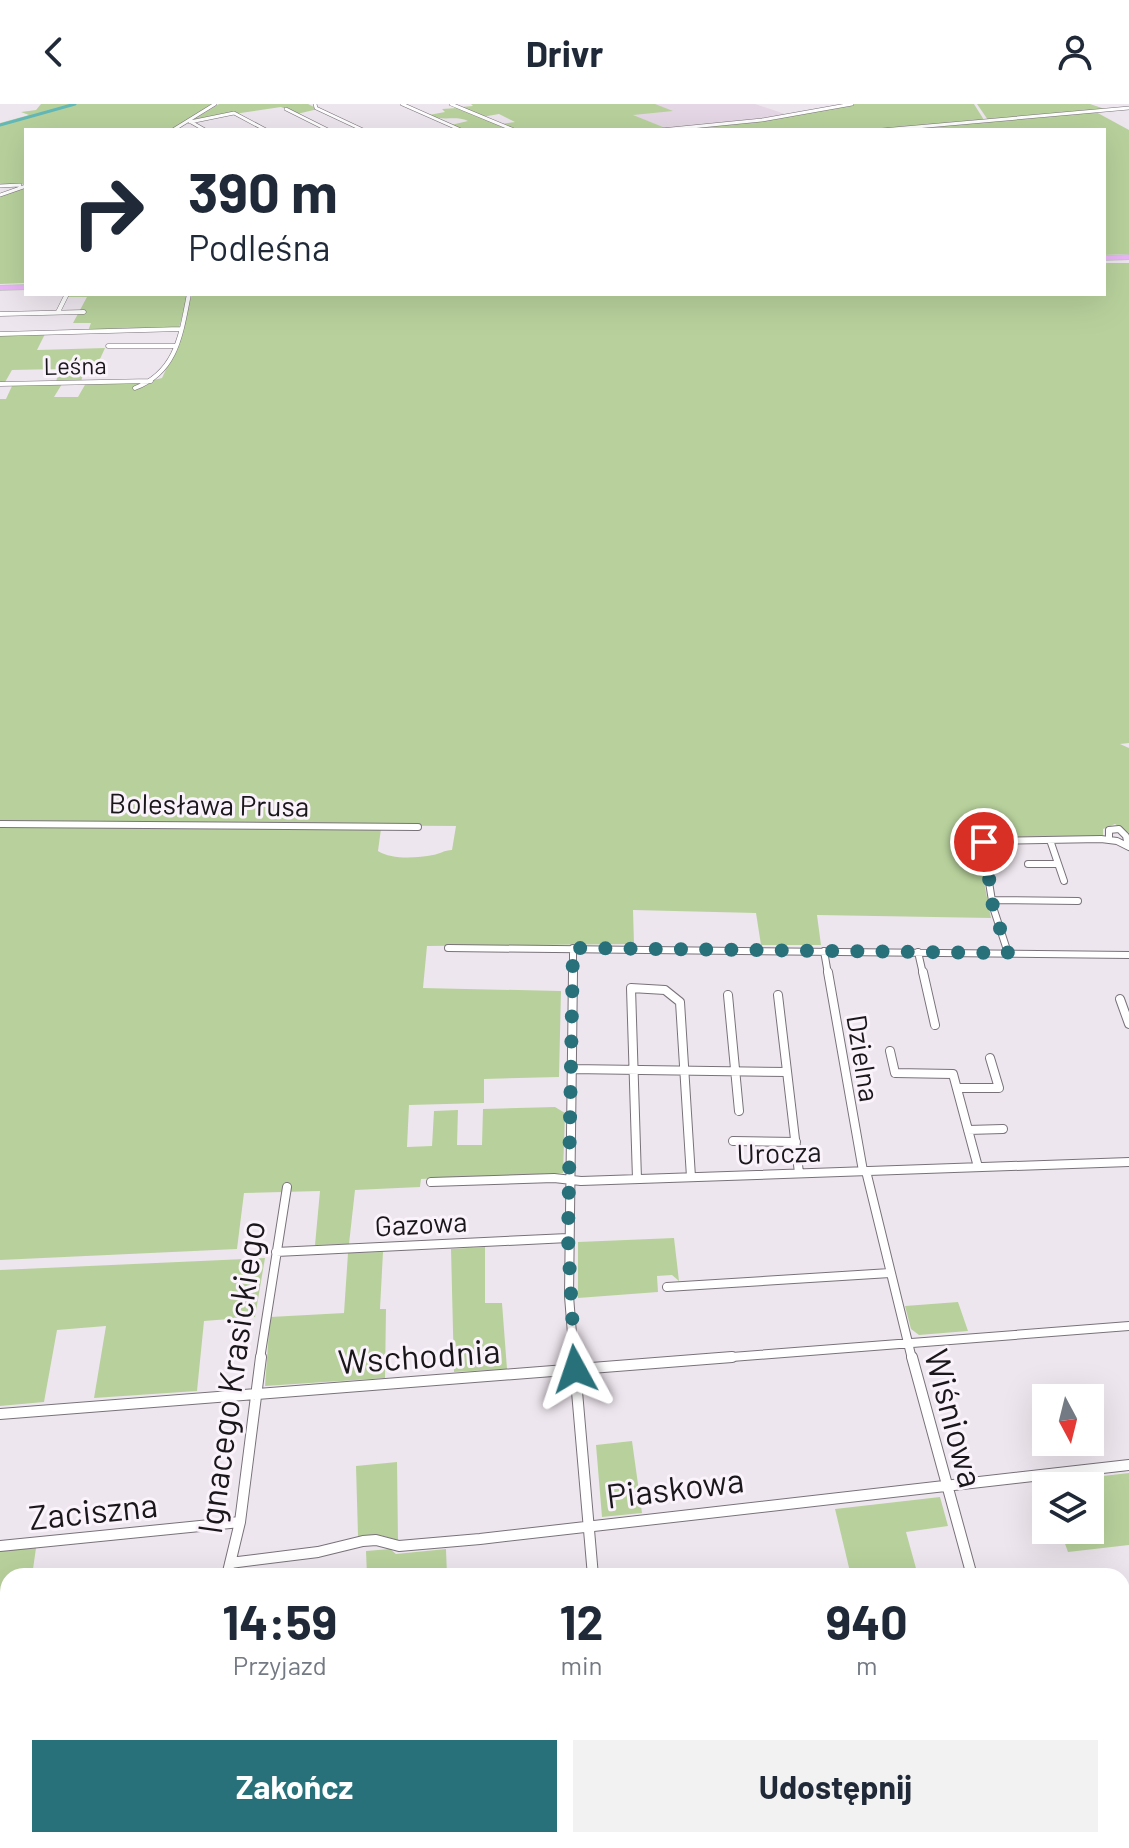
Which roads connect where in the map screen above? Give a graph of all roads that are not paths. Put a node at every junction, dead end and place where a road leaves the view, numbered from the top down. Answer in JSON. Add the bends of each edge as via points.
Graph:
{"nodes":[{"id":1,"x":215,"y":104,"type":"edge"},
{"id":2,"x":402,"y":104,"type":"edge"},
{"id":3,"x":451,"y":104,"type":"edge"},
{"id":4,"x":812,"y":104,"type":"edge"},
{"id":5,"x":852,"y":104,"type":"edge"},
{"id":6,"x":1097,"y":104,"type":"edge"},
{"id":7,"x":314,"y":105,"type":"edge"},
{"id":8,"x":1129,"y":108,"type":"edge"},
{"id":9,"x":286,"y":109,"type":"dead end"},
{"id":10,"x":826,"y":109,"type":"junction"},
{"id":11,"x":1108,"y":109,"type":"junction"},
{"id":12,"x":189,"y":122,"type":"junction"},
{"id":13,"x":177,"y":128,"type":"edge"},
{"id":14,"x":201,"y":128,"type":"edge"},
{"id":15,"x":262,"y":128,"type":"edge"},
{"id":16,"x":324,"y":128,"type":"edge"},
{"id":17,"x":359,"y":128,"type":"edge"},
{"id":18,"x":456,"y":128,"type":"edge"},
{"id":19,"x":509,"y":128,"type":"edge"},
{"id":20,"x":681,"y":128,"type":"edge"},
{"id":21,"x":904,"y":128,"type":"edge"},
{"id":22,"x":0,"y":186,"type":"edge"},
{"id":23,"x":24,"y":186,"type":"edge"},
{"id":24,"x":24,"y":187,"type":"edge"},
{"id":25,"x":0,"y":195,"type":"edge"},
{"id":26,"x":1129,"y":258,"type":"edge"},
{"id":27,"x":1106,"y":259,"type":"edge"},
{"id":28,"x":24,"y":286,"type":"edge"},
{"id":29,"x":0,"y":287,"type":"edge"},
{"id":30,"x":66,"y":296,"type":"edge"},
{"id":31,"x":189,"y":296,"type":"edge"},
{"id":32,"x":58,"y":312,"type":"junction"},
{"id":33,"x":84,"y":312,"type":"dead end"},
{"id":34,"x":0,"y":314,"type":"edge"},
{"id":35,"x":181,"y":329,"type":"junction"},
{"id":36,"x":0,"y":334,"type":"edge"},
{"id":37,"x":108,"y":346,"type":"dead end"},
{"id":38,"x":175,"y":346,"type":"junction"},
{"id":39,"x":151,"y":381,"type":"junction"},
{"id":40,"x":0,"y":384,"type":"edge"},
{"id":41,"x":135,"y":388,"type":"dead end"},
{"id":42,"x":0,"y":824,"type":"edge"},
{"id":43,"x":418,"y":827,"type":"dead end"},
{"id":44,"x":1050,"y":840,"type":"junction"},
{"id":45,"x":1109,"y":840,"type":"junction"},
{"id":46,"x":1128,"y":847,"type":"edge"},
{"id":47,"x":1028,"y":864,"type":"dead end"},
{"id":48,"x":1058,"y":864,"type":"junction"},
{"id":49,"x":1064,"y":881,"type":"dead end"},
{"id":50,"x":992,"y":900,"type":"junction"},
{"id":51,"x":1078,"y":901,"type":"dead end"},
{"id":52,"x":448,"y":948,"type":"dead end"},
{"id":53,"x":573,"y":948,"type":"junction"},
{"id":54,"x":824,"y":951,"type":"junction"},
{"id":55,"x":918,"y":952,"type":"junction"},
{"id":56,"x":1008,"y":953,"type":"junction"},
{"id":57,"x":1129,"y":955,"type":"edge"},
{"id":58,"x":728,"y":995,"type":"dead end"},
{"id":59,"x":778,"y":995,"type":"dead end"},
{"id":60,"x":1120,"y":999,"type":"dead end"},
{"id":61,"x":1129,"y":1024,"type":"edge"},
{"id":62,"x":935,"y":1025,"type":"dead end"},
{"id":63,"x":890,"y":1051,"type":"dead end"},
{"id":64,"x":990,"y":1058,"type":"dead end"},
{"id":65,"x":571,"y":1069,"type":"junction"},
{"id":66,"x":635,"y":1070,"type":"junction"},
{"id":67,"x":685,"y":1071,"type":"junction"},
{"id":68,"x":736,"y":1071,"type":"junction"},
{"id":69,"x":787,"y":1072,"type":"junction"},
{"id":70,"x":957,"y":1088,"type":"junction"},
{"id":71,"x":739,"y":1111,"type":"dead end"},
{"id":72,"x":1003,"y":1129,"type":"dead end"},
{"id":73,"x":968,"y":1130,"type":"junction"},
{"id":74,"x":733,"y":1141,"type":"dead end"},
{"id":75,"x":796,"y":1142,"type":"junction"},
{"id":76,"x":1129,"y":1162,"type":"edge"},
{"id":77,"x":978,"y":1167,"type":"junction"},
{"id":78,"x":864,"y":1171,"type":"junction"},
{"id":79,"x":799,"y":1173,"type":"junction"},
{"id":80,"x":691,"y":1177,"type":"junction"},
{"id":81,"x":637,"y":1179,"type":"junction"},
{"id":82,"x":569,"y":1180,"type":"junction"},
{"id":83,"x":431,"y":1182,"type":"dead end"},
{"id":84,"x":287,"y":1187,"type":"dead end"},
{"id":85,"x":568,"y":1238,"type":"junction"},
{"id":86,"x":276,"y":1252,"type":"junction"},
{"id":87,"x":890,"y":1273,"type":"junction"},
{"id":88,"x":667,"y":1287,"type":"dead end"},
{"id":89,"x":1129,"y":1326,"type":"edge"},
{"id":90,"x":908,"y":1343,"type":"junction"},
{"id":91,"x":575,"y":1369,"type":"junction"},
{"id":92,"x":255,"y":1393,"type":"junction"},
{"id":93,"x":0,"y":1414,"type":"edge"},
{"id":94,"x":1129,"y":1465,"type":"edge"},
{"id":95,"x":946,"y":1485,"type":"junction"},
{"id":96,"x":240,"y":1522,"type":"junction"},
{"id":97,"x":588,"y":1526,"type":"junction"},
{"id":98,"x":0,"y":1546,"type":"edge"},
{"id":99,"x":230,"y":1563,"type":"junction"},
{"id":100,"x":229,"y":1568,"type":"edge"},
{"id":101,"x":592,"y":1568,"type":"edge"},
{"id":102,"x":970,"y":1568,"type":"edge"}],
"edges":[{"from":1,"to":12,"type":"street"},
{"from":2,"to":18,"type":"street"},
{"from":3,"to":19,"type":"street"},
{"from":4,"to":10,"type":"street"},
{"from":5,"to":10,"type":"street"},
{"from":6,"to":11,"type":"street"},
{"from":7,"to":17,"type":"street"},
{"from":8,"to":11,"type":"street"},
{"from":9,"to":16,"type":"street"},
{"from":10,"to":20,"type":"street"},
{"from":11,"to":21,"type":"street"},
{"from":12,"to":13,"type":"street"},
{"from":12,"to":14,"type":"street"},
{"from":12,"to":15,"type":"street","via":[[234,113]]},
{"from":22,"to":23,"type":"street"},
{"from":24,"to":25,"type":"street"},
{"from":26,"to":27,"type":"main road"},
{"from":28,"to":29,"type":"main road"},
{"from":30,"to":32,"type":"street"},
{"from":31,"to":35,"type":"street"},
{"from":32,"to":33,"type":"street"},
{"from":32,"to":34,"type":"street"},
{"from":35,"to":36,"type":"street"},
{"from":35,"to":38,"type":"street"},
{"from":37,"to":38,"type":"street"},
{"from":38,"to":39,"type":"street"},
{"from":39,"to":40,"type":"street","name":"Leśna"},
{"from":39,"to":41,"type":"street"},
{"from":42,"to":43,"type":"street","name":"Bolesława Prusa"},
{"from":44,"to":45,"type":"street"},
{"from":44,"to":48,"type":"street"},
{"from":44,"to":50,"type":"street","via":[[985,841]]},
{"from":45,"to":46,"type":"street"},
{"from":45,"to":46,"type":"street","via":[[1109,830],[1119,829]]},
{"from":47,"to":48,"type":"street"},
{"from":48,"to":49,"type":"street"},
{"from":50,"to":51,"type":"street"},
{"from":50,"to":56,"type":"street"},
{"from":52,"to":53,"type":"street"},
{"from":53,"to":54,"type":"street"},
{"from":53,"to":65,"type":"street"},
{"from":54,"to":55,"type":"street"},
{"from":54,"to":78,"type":"street","name":"Dzielna"},
{"from":55,"to":56,"type":"street"},
{"from":55,"to":62,"type":"street"},
{"from":56,"to":57,"type":"street"},
{"from":58,"to":68,"type":"street"},
{"from":59,"to":69,"type":"street"},
{"from":60,"to":61,"type":"street"},
{"from":63,"to":70,"type":"street","via":[[895,1073],[953,1074]]},
{"from":64,"to":70,"type":"street","via":[[999,1088]]},
{"from":65,"to":66,"type":"street"},
{"from":65,"to":82,"type":"street"},
{"from":66,"to":67,"type":"street"},
{"from":66,"to":67,"type":"street","via":[[631,988],[664,989],[678,998]]},
{"from":66,"to":81,"type":"street"},
{"from":67,"to":68,"type":"street"},
{"from":67,"to":80,"type":"street"},
{"from":68,"to":69,"type":"street"},
{"from":68,"to":71,"type":"street"},
{"from":69,"to":75,"type":"street"},
{"from":70,"to":73,"type":"street"},
{"from":72,"to":73,"type":"street"},
{"from":73,"to":77,"type":"street"},
{"from":74,"to":75,"type":"street"},
{"from":75,"to":79,"type":"street"},
{"from":76,"to":77,"type":"street","name":"Urocza"},
{"from":77,"to":78,"type":"street","name":"Urocza"},
{"from":78,"to":79,"type":"street","name":"Urocza"},
{"from":78,"to":87,"type":"street","name":"Wiśniowa"},
{"from":79,"to":80,"type":"street","name":"Urocza"},
{"from":80,"to":81,"type":"street","name":"Urocza"},
{"from":81,"to":82,"type":"street","name":"Urocza"},
{"from":82,"to":83,"type":"street","name":"Urocza"},
{"from":82,"to":85,"type":"street"},
{"from":84,"to":86,"type":"street","name":"Ignacego Krasickiego"},
{"from":85,"to":86,"type":"street","name":"Gazowa"},
{"from":85,"to":91,"type":"street"},
{"from":86,"to":92,"type":"street","name":"Ignacego Krasickiego"},
{"from":87,"to":88,"type":"street"},
{"from":87,"to":90,"type":"street","name":"Wiśniowa"},
{"from":89,"to":90,"type":"street","name":"Wschodnia"},
{"from":90,"to":91,"type":"street","name":"Wschodnia"},
{"from":90,"to":95,"type":"street","name":"Wiśniowa"},
{"from":91,"to":92,"type":"street","name":"Wschodnia"},
{"from":91,"to":97,"type":"street"},
{"from":92,"to":93,"type":"street","name":"Wschodnia"},
{"from":92,"to":96,"type":"street","name":"Ignacego Krasickiego"},
{"from":94,"to":95,"type":"street","name":"Piaskowa"},
{"from":95,"to":97,"type":"street","name":"Piaskowa"},
{"from":95,"to":102,"type":"street","name":"Wiśniowa"},
{"from":96,"to":98,"type":"street","name":"Zaciszna"},
{"from":96,"to":99,"type":"street","name":"Ignacego Krasickiego"},
{"from":97,"to":99,"type":"street","name":"Piaskowa","via":[[399,1546],[363,1541]]},
{"from":97,"to":101,"type":"street"},
{"from":99,"to":100,"type":"street","name":"Ignacego Krasickiego"}]}
